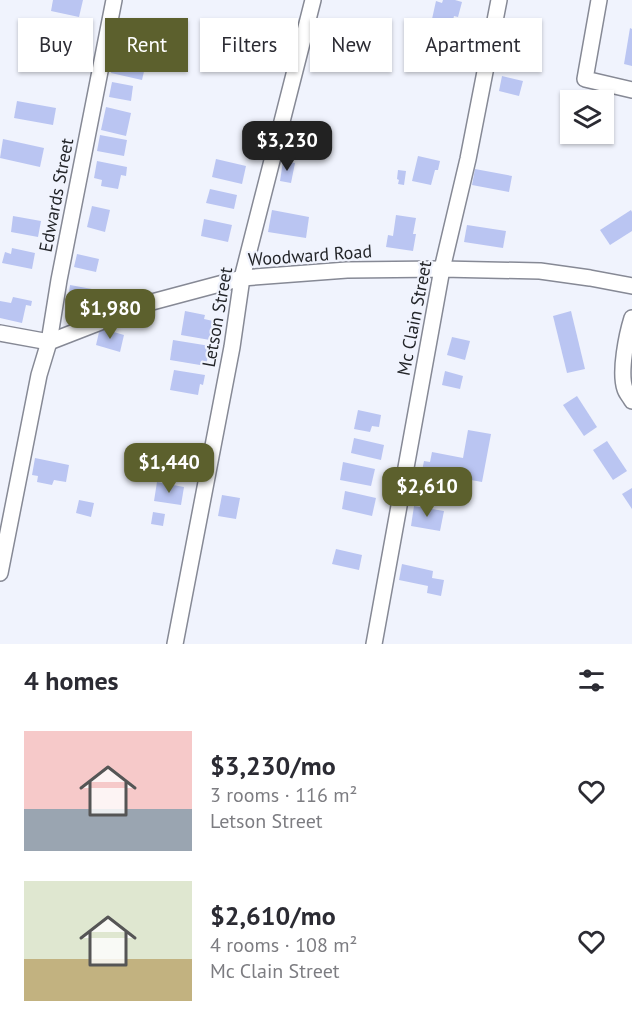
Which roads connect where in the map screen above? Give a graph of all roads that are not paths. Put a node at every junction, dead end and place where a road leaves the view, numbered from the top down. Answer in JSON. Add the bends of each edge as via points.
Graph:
{"nodes":[{"id":1,"x":114,"y":0,"type":"edge"},
{"id":2,"x":313,"y":0,"type":"edge"},
{"id":3,"x":499,"y":0,"type":"edge"},
{"id":4,"x":598,"y":3,"type":"edge"},
{"id":5,"x":632,"y":90,"type":"edge"},
{"id":6,"x":442,"y":269,"type":"junction"},
{"id":7,"x":242,"y":278,"type":"junction"},
{"id":8,"x":632,"y":286,"type":"edge"},
{"id":9,"x":632,"y":318,"type":"edge"},
{"id":10,"x":0,"y":333,"type":"edge"},
{"id":11,"x":49,"y":342,"type":"junction"},
{"id":12,"x":632,"y":401,"type":"edge"},
{"id":13,"x":0,"y":573,"type":"edge"},
{"id":14,"x":175,"y":644,"type":"edge"},
{"id":15,"x":374,"y":644,"type":"edge"}],
"edges":[{"from":1,"to":11,"type":"street","name":"Edwards Street"},
{"from":2,"to":7,"type":"street","name":"Letson Street"},
{"from":3,"to":6,"type":"street","name":"Mc Clain Street"},
{"from":4,"to":5,"type":"street","via":[[585,79]]},
{"from":6,"to":7,"type":"street","name":"Woodward Road","via":[[347,270]]},
{"from":6,"to":8,"type":"street","name":"Woodward Road","via":[[540,272]]},
{"from":6,"to":15,"type":"street","name":"Mc Clain Street"},
{"from":7,"to":11,"type":"street","name":"Woodward Road","via":[[152,302]]},
{"from":7,"to":14,"type":"street","name":"Letson Street"},
{"from":9,"to":12,"type":"street","via":[[623,374]]},
{"from":10,"to":11,"type":"street"},
{"from":11,"to":13,"type":"street","name":"Edwards Street"}]}
